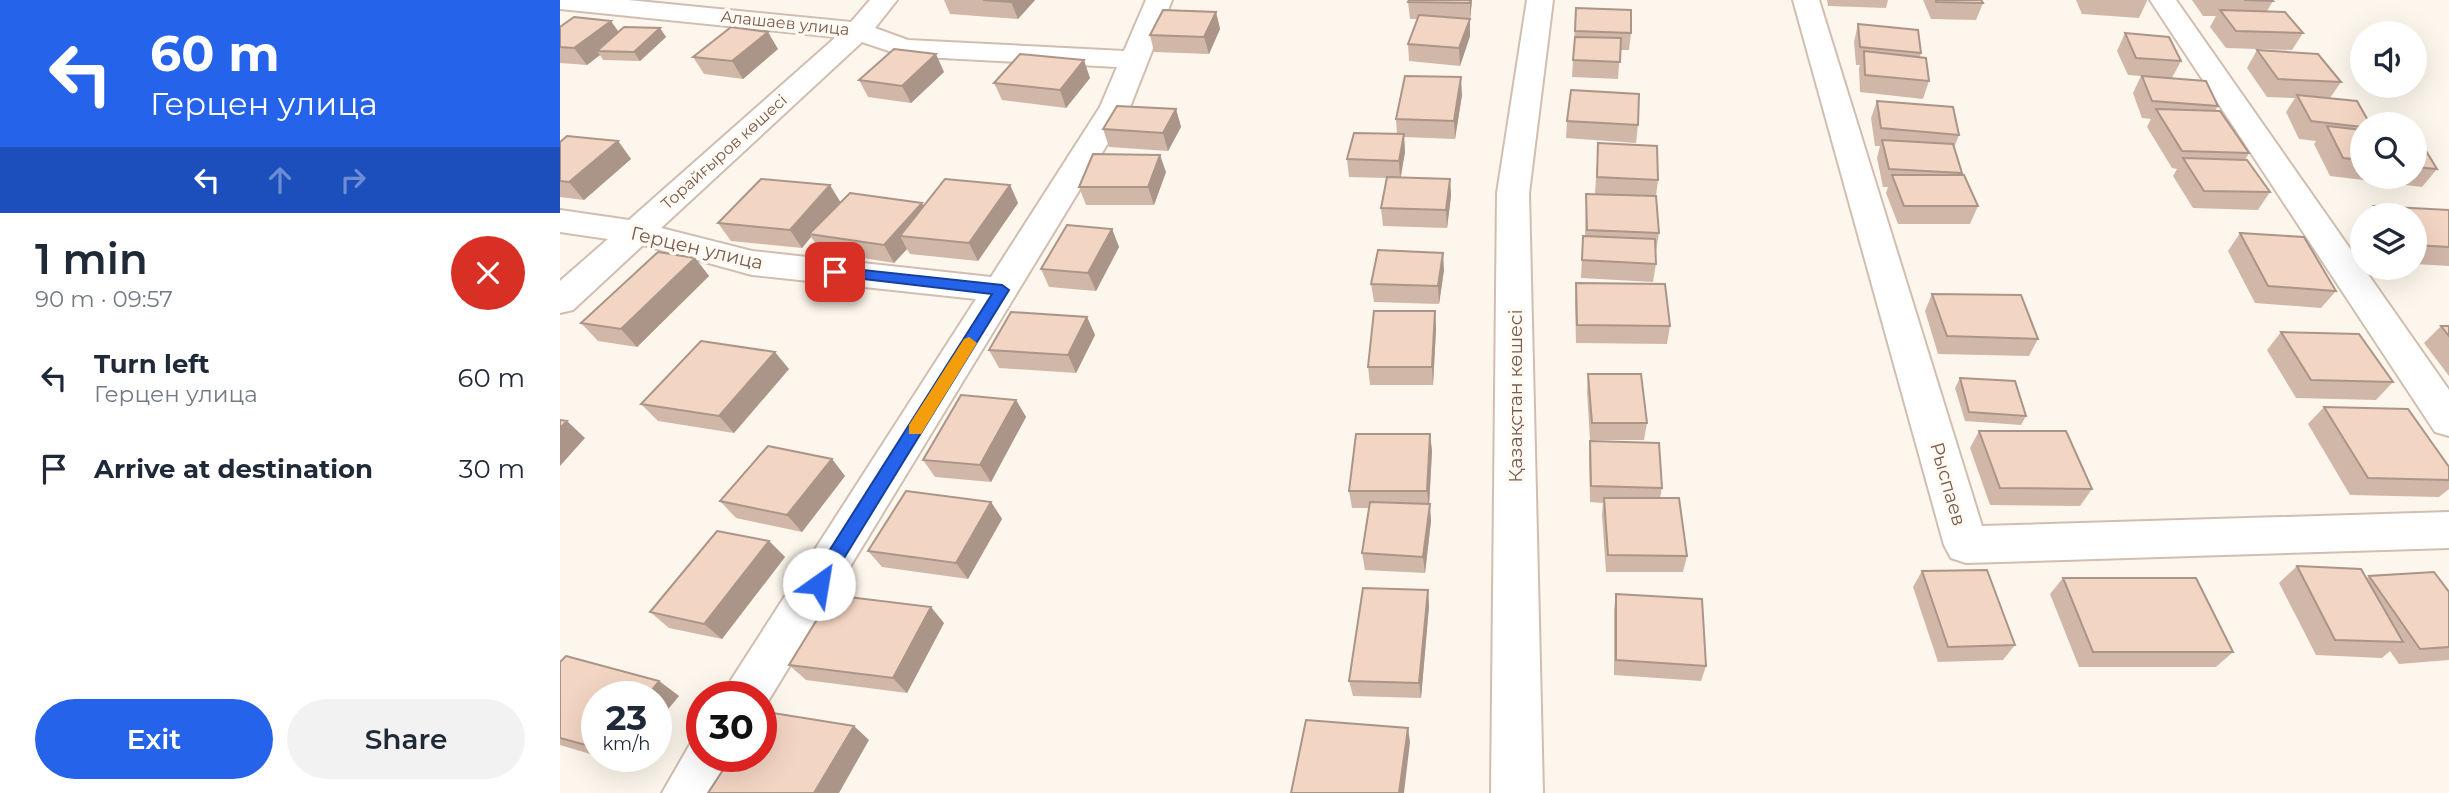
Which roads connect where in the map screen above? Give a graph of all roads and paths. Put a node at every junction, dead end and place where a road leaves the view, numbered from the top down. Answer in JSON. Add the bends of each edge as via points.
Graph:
{"nodes":[{"id":1,"x":884,"y":0,"type":"edge"},
{"id":2,"x":1158,"y":0,"type":"edge"},
{"id":3,"x":1540,"y":0,"type":"edge"},
{"id":4,"x":1805,"y":0,"type":"edge"},
{"id":5,"x":2164,"y":0,"type":"edge"},
{"id":6,"x":560,"y":1,"type":"edge"},
{"id":7,"x":858,"y":31,"type":"junction"},
{"id":8,"x":1134,"y":60,"type":"junction"},
{"id":9,"x":560,"y":221,"type":"edge"},
{"id":10,"x":636,"y":232,"type":"junction"},
{"id":11,"x":1002,"y":290,"type":"junction"},
{"id":12,"x":560,"y":301,"type":"edge"},
{"id":13,"x":2449,"y":421,"type":"edge"},
{"id":14,"x":2449,"y":530,"type":"edge"},
{"id":15,"x":757,"y":681,"type":"edge"},
{"id":16,"x":701,"y":772,"type":"edge"},
{"id":17,"x":688,"y":793,"type":"edge"},
{"id":18,"x":1517,"y":793,"type":"edge"}],
"edges":[{"from":1,"to":7,"type":"street","name":"Торайғыров көшесі"},
{"from":2,"to":8,"type":"street"},
{"from":3,"to":18,"type":"street","name":"Қазақстан көшесі","via":[[1513,193]]},
{"from":4,"to":14,"type":"street","name":"Рыспаев","via":[[1966,545]]},
{"from":5,"to":13,"type":"street"},
{"from":6,"to":7,"type":"street","name":"Алашаев улица"},
{"from":7,"to":8,"type":"street","name":"Алашаев улица","via":[[904,48]]},
{"from":7,"to":10,"type":"street","name":"Торайғыров көшесі"},
{"from":8,"to":11,"type":"street","via":[[1115,107]]},
{"from":9,"to":10,"type":"street","name":"Герцен улица"},
{"from":10,"to":11,"type":"street","name":"Герцен улица","via":[[752,263]]},
{"from":10,"to":12,"type":"street","name":"Торайғыров көшесі"},
{"from":11,"to":15,"type":"street"},
{"from":16,"to":17,"type":"street"}]}
